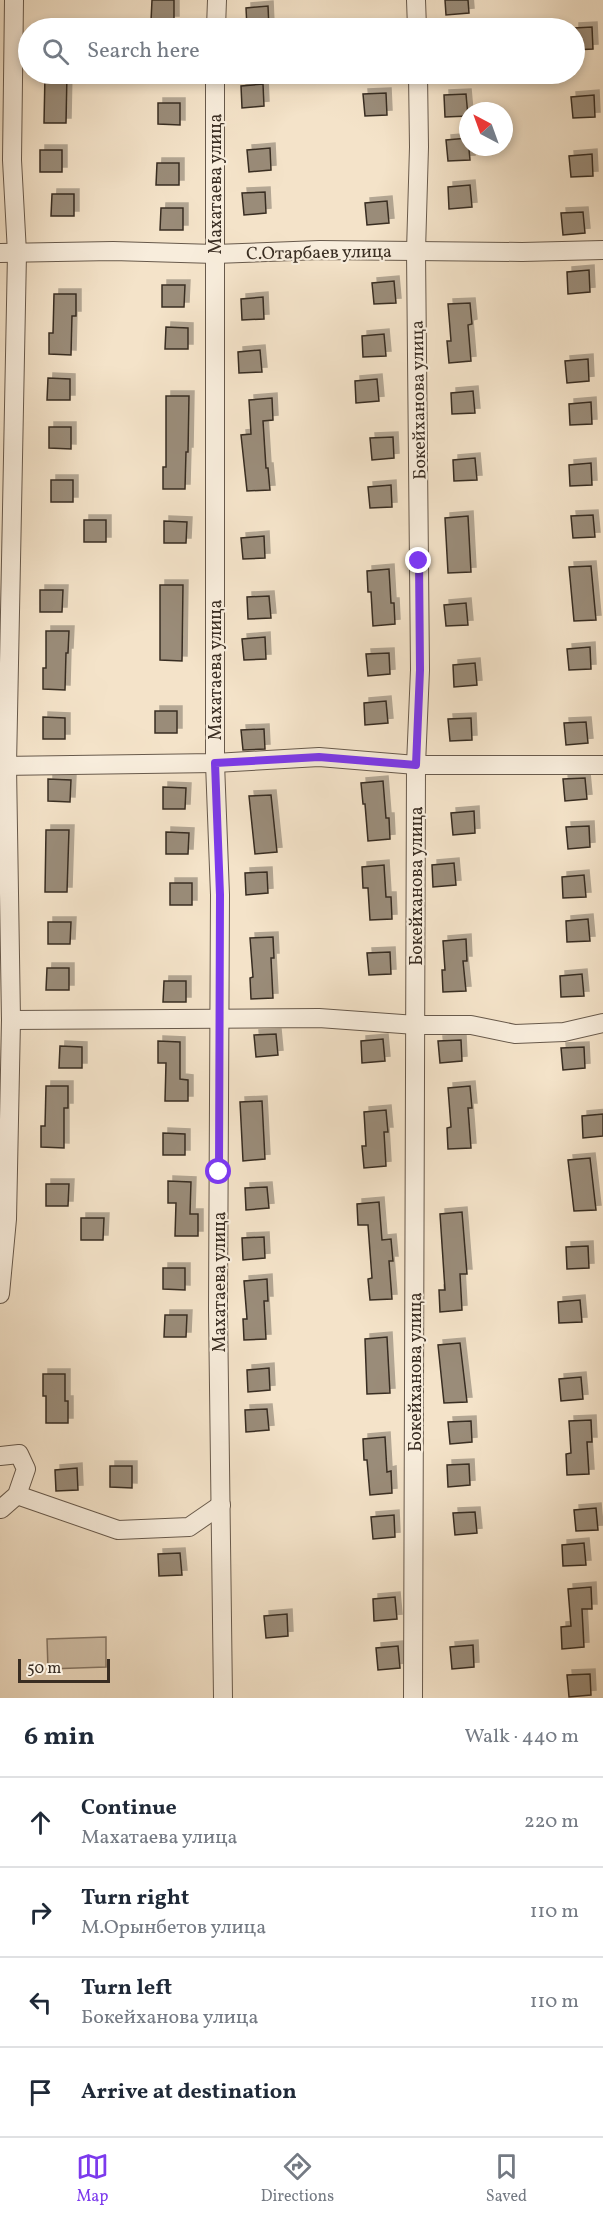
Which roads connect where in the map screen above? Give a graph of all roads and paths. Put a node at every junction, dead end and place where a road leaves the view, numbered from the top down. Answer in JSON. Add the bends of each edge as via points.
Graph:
{"nodes":[{"id":1,"x":14,"y":0,"type":"edge"},
{"id":2,"x":217,"y":0,"type":"edge"},
{"id":3,"x":416,"y":0,"type":"edge"},
{"id":4,"x":216,"y":18,"type":"edge"},
{"id":5,"x":417,"y":18,"type":"edge"},
{"id":6,"x":215,"y":84,"type":"edge"},
{"id":7,"x":418,"y":84,"type":"edge"},
{"id":8,"x":416,"y":250,"type":"junction"},
{"id":9,"x":603,"y":250,"type":"edge"},
{"id":10,"x":9,"y":253,"type":"edge"},
{"id":11,"x":215,"y":254,"type":"junction"},
{"id":12,"x":215,"y":763,"type":"junction"},
{"id":13,"x":416,"y":765,"type":"junction"},
{"id":14,"x":603,"y":765,"type":"edge"},
{"id":15,"x":4,"y":766,"type":"edge"},
{"id":16,"x":219,"y":1018,"type":"junction"},
{"id":17,"x":11,"y":1020,"type":"junction"},
{"id":18,"x":603,"y":1023,"type":"edge"},
{"id":19,"x":416,"y":1025,"type":"junction"},
{"id":20,"x":0,"y":1294,"type":"edge"},
{"id":21,"x":0,"y":1456,"type":"edge"},
{"id":22,"x":17,"y":1495,"type":"junction"},
{"id":23,"x":221,"y":1505,"type":"junction"},
{"id":24,"x":0,"y":1511,"type":"edge"},
{"id":25,"x":223,"y":1698,"type":"edge"},
{"id":26,"x":413,"y":1698,"type":"edge"}],
"edges":[{"from":1,"to":10,"type":"street"},
{"from":2,"to":4,"type":"street"},
{"from":3,"to":5,"type":"street"},
{"from":6,"to":11,"type":"street","name":"Махатаева улица"},
{"from":7,"to":8,"type":"street","name":"Бокейханова улица"},
{"from":8,"to":9,"type":"street","name":"С.Отарбаев улица"},
{"from":8,"to":11,"type":"street","name":"С.Отарбаев улица"},
{"from":8,"to":13,"type":"street","name":"Бокейханова улица","via":[[420,670]]},
{"from":10,"to":11,"type":"street","name":"С.Отарбаев улица"},
{"from":10,"to":15,"type":"street"},
{"from":11,"to":12,"type":"street","name":"Махатаева улица"},
{"from":12,"to":13,"type":"street","via":[[319,757]]},
{"from":12,"to":15,"type":"street"},
{"from":12,"to":16,"type":"street","name":"Махатаева улица"},
{"from":13,"to":14,"type":"street"},
{"from":13,"to":19,"type":"street","name":"Бокейханова улица"},
{"from":15,"to":17,"type":"street"},
{"from":16,"to":17,"type":"street"},
{"from":16,"to":19,"type":"street","via":[[319,1018]]},
{"from":16,"to":23,"type":"street","name":"Махатаева улица"},
{"from":17,"to":20,"type":"street","via":[[7,1219]]},
{"from":18,"to":19,"type":"street","via":[[564,1032],[515,1034],[471,1025]]},
{"from":19,"to":26,"type":"street","name":"Бокейханова улица"},
{"from":21,"to":22,"type":"street","via":[[19,1455],[26,1468]]},
{"from":22,"to":23,"type":"street","via":[[118,1530],[189,1527]]},
{"from":22,"to":24,"type":"street"},
{"from":23,"to":25,"type":"street","name":"Махатаева улица"}]}
